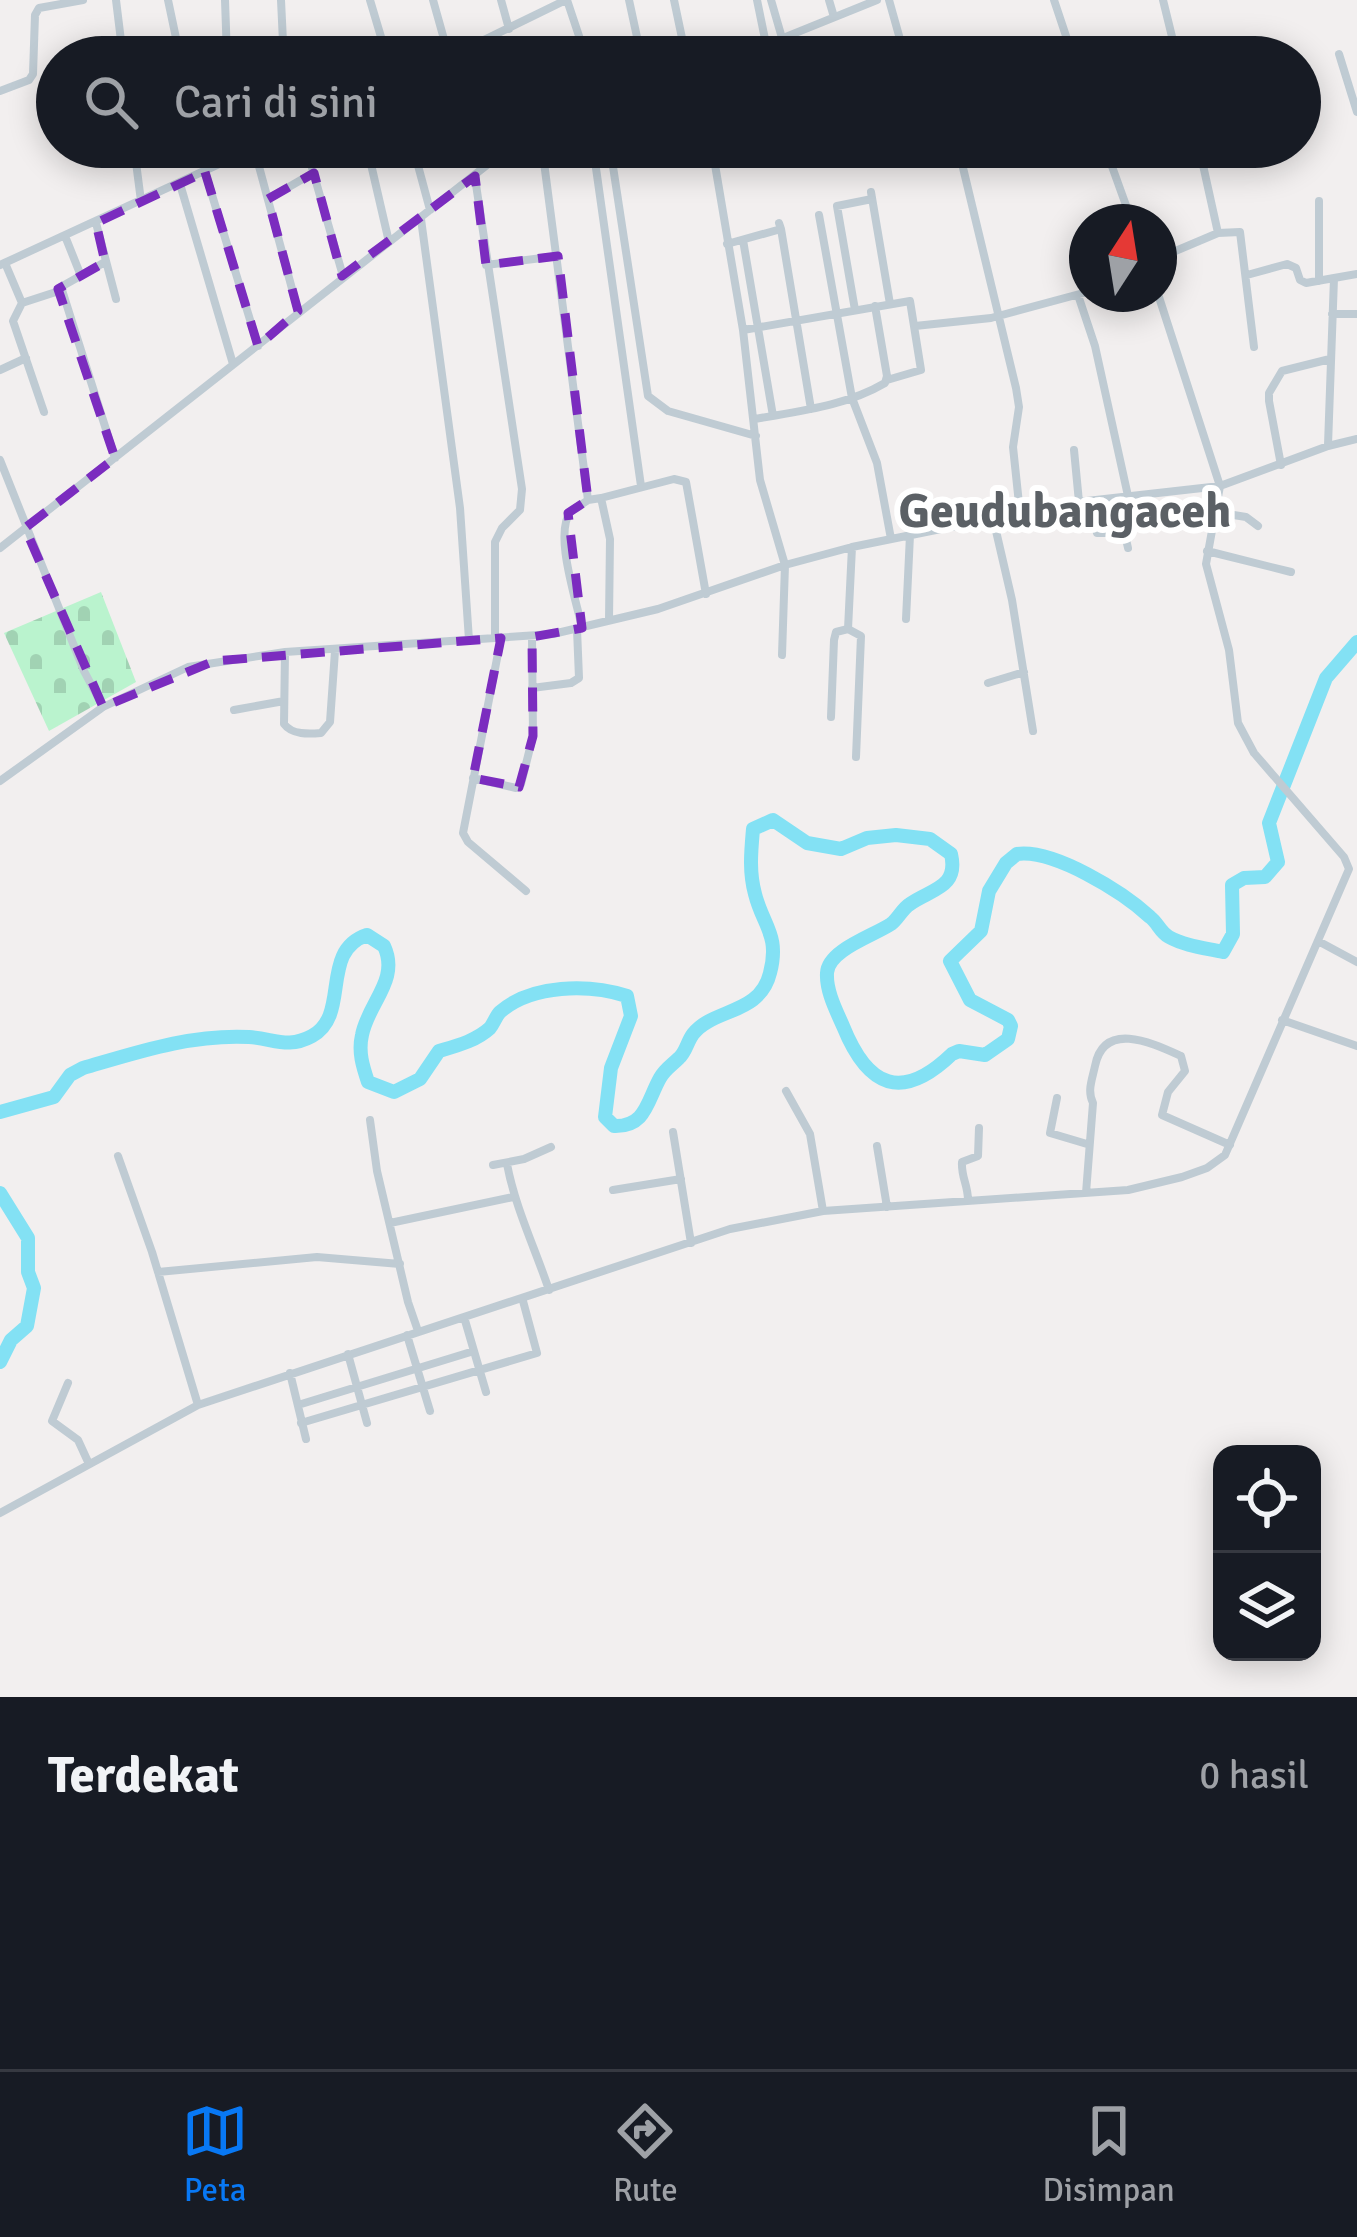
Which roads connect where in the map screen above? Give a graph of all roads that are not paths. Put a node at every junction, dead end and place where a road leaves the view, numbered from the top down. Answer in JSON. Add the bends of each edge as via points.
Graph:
{"nodes":[{"id":1,"x":83,"y":0,"type":"edge"},
{"id":2,"x":116,"y":0,"type":"edge"},
{"id":3,"x":168,"y":0,"type":"edge"},
{"id":4,"x":225,"y":0,"type":"edge"},
{"id":5,"x":281,"y":0,"type":"edge"},
{"id":6,"x":370,"y":0,"type":"edge"},
{"id":7,"x":433,"y":0,"type":"edge"},
{"id":8,"x":501,"y":0,"type":"edge"},
{"id":9,"x":567,"y":0,"type":"edge"},
{"id":10,"x":629,"y":0,"type":"edge"},
{"id":11,"x":674,"y":0,"type":"edge"},
{"id":12,"x":757,"y":0,"type":"edge"},
{"id":13,"x":771,"y":0,"type":"edge"},
{"id":14,"x":829,"y":0,"type":"edge"},
{"id":15,"x":877,"y":0,"type":"edge"},
{"id":16,"x":889,"y":0,"type":"edge"},
{"id":17,"x":1054,"y":0,"type":"edge"},
{"id":18,"x":1163,"y":0,"type":"edge"},
{"id":19,"x":39,"y":4,"type":"edge"},
{"id":20,"x":834,"y":17,"type":"junction"},
{"id":21,"x":509,"y":28,"type":"junction"},
{"id":22,"x":120,"y":36,"type":"edge"},
{"id":23,"x":176,"y":36,"type":"edge"},
{"id":24,"x":226,"y":36,"type":"edge"},
{"id":25,"x":284,"y":36,"type":"edge"},
{"id":26,"x":381,"y":36,"type":"edge"},
{"id":27,"x":443,"y":36,"type":"edge"},
{"id":28,"x":493,"y":36,"type":"edge"},
{"id":29,"x":579,"y":36,"type":"edge"},
{"id":30,"x":638,"y":36,"type":"edge"},
{"id":31,"x":682,"y":36,"type":"edge"},
{"id":32,"x":771,"y":36,"type":"edge"},
{"id":33,"x":773,"y":36,"type":"edge"},
{"id":34,"x":786,"y":36,"type":"edge"},
{"id":35,"x":898,"y":36,"type":"edge"},
{"id":36,"x":1066,"y":36,"type":"edge"},
{"id":37,"x":1172,"y":36,"type":"edge"},
{"id":38,"x":1339,"y":54,"type":"dead end"},
{"id":39,"x":0,"y":91,"type":"edge"},
{"id":40,"x":1357,"y":112,"type":"edge"},
{"id":41,"x":137,"y":168,"type":"edge"},
{"id":42,"x":212,"y":168,"type":"edge"},
{"id":43,"x":260,"y":168,"type":"edge"},
{"id":44,"x":312,"y":168,"type":"edge"},
{"id":45,"x":372,"y":168,"type":"edge"},
{"id":46,"x":419,"y":168,"type":"edge"},
{"id":47,"x":485,"y":168,"type":"edge"},
{"id":48,"x":545,"y":168,"type":"edge"},
{"id":49,"x":595,"y":168,"type":"edge"},
{"id":50,"x":613,"y":168,"type":"edge"},
{"id":51,"x":715,"y":168,"type":"edge"},
{"id":52,"x":963,"y":168,"type":"edge"},
{"id":53,"x":1113,"y":168,"type":"edge"},
{"id":54,"x":1204,"y":168,"type":"edge"},
{"id":55,"x":205,"y":172,"type":"junction"},
{"id":56,"x":314,"y":173,"type":"junction"},
{"id":57,"x":475,"y":176,"type":"junction"},
{"id":58,"x":180,"y":184,"type":"junction"},
{"id":59,"x":268,"y":199,"type":"junction"},
{"id":60,"x":141,"y":201,"type":"junction"},
{"id":61,"x":1318,"y":201,"type":"dead end"},
{"id":62,"x":1126,"y":204,"type":"edge"},
{"id":63,"x":430,"y":210,"type":"junction"},
{"id":64,"x":819,"y":215,"type":"dead end"},
{"id":65,"x":421,"y":219,"type":"junction"},
{"id":66,"x":96,"y":223,"type":"junction"},
{"id":67,"x":1219,"y":233,"type":"junction"},
{"id":68,"x":65,"y":236,"type":"junction"},
{"id":69,"x":743,"y":240,"type":"junction"},
{"id":70,"x":389,"y":242,"type":"junction"},
{"id":71,"x":727,"y":244,"type":"junction"},
{"id":72,"x":1177,"y":250,"type":"edge"},
{"id":73,"x":558,"y":256,"type":"junction"},
{"id":74,"x":105,"y":262,"type":"junction"},
{"id":75,"x":2,"y":264,"type":"edge"},
{"id":76,"x":486,"y":265,"type":"junction"},
{"id":77,"x":1246,"y":274,"type":"junction"},
{"id":78,"x":1357,"y":274,"type":"edge"},
{"id":79,"x":81,"y":276,"type":"junction"},
{"id":80,"x":343,"y":276,"type":"junction"},
{"id":81,"x":1334,"y":278,"type":"junction"},
{"id":82,"x":1319,"y":281,"type":"junction"},
{"id":83,"x":58,"y":289,"type":"junction"},
{"id":84,"x":116,"y":298,"type":"dead end"},
{"id":85,"x":1069,"y":298,"type":"edge"},
{"id":86,"x":22,"y":303,"type":"junction"},
{"id":87,"x":890,"y":304,"type":"junction"},
{"id":88,"x":875,"y":306,"type":"junction"},
{"id":89,"x":855,"y":310,"type":"junction"},
{"id":90,"x":298,"y":311,"type":"junction"},
{"id":91,"x":1087,"y":312,"type":"edge"},
{"id":92,"x":1164,"y":312,"type":"edge"},
{"id":93,"x":837,"y":313,"type":"junction"},
{"id":94,"x":1332,"y":314,"type":"junction"},
{"id":95,"x":1357,"y":314,"type":"edge"},
{"id":96,"x":1000,"y":315,"type":"junction"},
{"id":97,"x":796,"y":319,"type":"junction"},
{"id":98,"x":758,"y":326,"type":"junction"},
{"id":99,"x":916,"y":326,"type":"junction"},
{"id":100,"x":743,"y":330,"type":"junction"},
{"id":101,"x":258,"y":346,"type":"junction"},
{"id":102,"x":1254,"y":347,"type":"dead end"},
{"id":103,"x":26,"y":358,"type":"junction"},
{"id":104,"x":1330,"y":359,"type":"junction"},
{"id":105,"x":233,"y":364,"type":"junction"},
{"id":106,"x":0,"y":370,"type":"edge"},
{"id":107,"x":887,"y":380,"type":"junction"},
{"id":108,"x":852,"y":398,"type":"junction"},
{"id":109,"x":811,"y":409,"type":"junction"},
{"id":110,"x":44,"y":412,"type":"dead end"},
{"id":111,"x":773,"y":416,"type":"junction"},
{"id":112,"x":755,"y":419,"type":"junction"},
{"id":113,"x":756,"y":436,"type":"junction"},
{"id":114,"x":1357,"y":439,"type":"edge"},
{"id":115,"x":1328,"y":446,"type":"junction"},
{"id":116,"x":1075,"y":450,"type":"dead end"},
{"id":117,"x":115,"y":458,"type":"junction"},
{"id":118,"x":0,"y":460,"type":"edge"},
{"id":119,"x":1280,"y":465,"type":"junction"},
{"id":120,"x":641,"y":486,"type":"junction"},
{"id":121,"x":1220,"y":486,"type":"junction"},
{"id":122,"x":1123,"y":497,"type":"junction"},
{"id":123,"x":601,"y":498,"type":"junction"},
{"id":124,"x":588,"y":500,"type":"junction"},
{"id":125,"x":1083,"y":502,"type":"junction"},
{"id":126,"x":1020,"y":512,"type":"junction"},
{"id":127,"x":1214,"y":512,"type":"junction"},
{"id":128,"x":992,"y":518,"type":"junction"},
{"id":129,"x":1258,"y":526,"type":"dead end"},
{"id":130,"x":25,"y":528,"type":"junction"},
{"id":131,"x":1126,"y":533,"type":"junction"},
{"id":132,"x":910,"y":535,"type":"junction"},
{"id":133,"x":891,"y":539,"type":"junction"},
{"id":134,"x":0,"y":548,"type":"edge"},
{"id":135,"x":852,"y":548,"type":"junction"},
{"id":136,"x":1128,"y":548,"type":"dead end"},
{"id":137,"x":1207,"y":551,"type":"junction"},
{"id":138,"x":785,"y":565,"type":"junction"},
{"id":139,"x":1291,"y":572,"type":"dead end"},
{"id":140,"x":706,"y":594,"type":"junction"},
{"id":141,"x":609,"y":620,"type":"junction"},
{"id":142,"x":906,"y":620,"type":"dead end"},
{"id":143,"x":580,"y":628,"type":"junction"},
{"id":144,"x":848,"y":629,"type":"junction"},
{"id":145,"x":532,"y":637,"type":"junction"},
{"id":146,"x":498,"y":638,"type":"junction"},
{"id":147,"x":470,"y":640,"type":"junction"},
{"id":148,"x":335,"y":650,"type":"junction"},
{"id":149,"x":285,"y":652,"type":"junction"},
{"id":150,"x":782,"y":655,"type":"dead end"},
{"id":151,"x":1024,"y":672,"type":"junction"},
{"id":152,"x":988,"y":682,"type":"dead end"},
{"id":153,"x":532,"y":688,"type":"junction"},
{"id":154,"x":284,"y":701,"type":"junction"},
{"id":155,"x":103,"y":707,"type":"junction"},
{"id":156,"x":234,"y":710,"type":"dead end"},
{"id":157,"x":832,"y":717,"type":"dead end"},
{"id":158,"x":1033,"y":730,"type":"dead end"},
{"id":159,"x":856,"y":757,"type":"dead end"},
{"id":160,"x":473,"y":778,"type":"junction"},
{"id":161,"x":0,"y":781,"type":"edge"},
{"id":162,"x":526,"y":891,"type":"dead end"},
{"id":163,"x":1318,"y":941,"type":"junction"},
{"id":164,"x":1357,"y":962,"type":"edge"},
{"id":165,"x":1282,"y":1020,"type":"junction"},
{"id":166,"x":1357,"y":1046,"type":"edge"},
{"id":167,"x":786,"y":1091,"type":"dead end"},
{"id":168,"x":1057,"y":1098,"type":"dead end"},
{"id":169,"x":370,"y":1120,"type":"dead end"},
{"id":170,"x":979,"y":1128,"type":"dead end"},
{"id":171,"x":673,"y":1132,"type":"dead end"},
{"id":172,"x":1087,"y":1144,"type":"junction"},
{"id":173,"x":1230,"y":1145,"type":"junction"},
{"id":174,"x":877,"y":1146,"type":"dead end"},
{"id":175,"x":551,"y":1147,"type":"dead end"},
{"id":176,"x":118,"y":1156,"type":"dead end"},
{"id":177,"x":507,"y":1164,"type":"junction"},
{"id":178,"x":493,"y":1165,"type":"dead end"},
{"id":179,"x":681,"y":1180,"type":"junction"},
{"id":180,"x":613,"y":1190,"type":"dead end"},
{"id":181,"x":1086,"y":1193,"type":"junction"},
{"id":182,"x":513,"y":1196,"type":"junction"},
{"id":183,"x":968,"y":1200,"type":"junction"},
{"id":184,"x":886,"y":1207,"type":"junction"},
{"id":185,"x":823,"y":1211,"type":"junction"},
{"id":186,"x":390,"y":1223,"type":"junction"},
{"id":187,"x":691,"y":1243,"type":"junction"},
{"id":188,"x":400,"y":1264,"type":"junction"},
{"id":189,"x":158,"y":1272,"type":"junction"},
{"id":190,"x":549,"y":1290,"type":"junction"},
{"id":191,"x":523,"y":1300,"type":"junction"},
{"id":192,"x":464,"y":1317,"type":"junction"},
{"id":193,"x":418,"y":1331,"type":"junction"},
{"id":194,"x":406,"y":1335,"type":"junction"},
{"id":195,"x":474,"y":1351,"type":"junction"},
{"id":196,"x":349,"y":1354,"type":"junction"},
{"id":197,"x":417,"y":1368,"type":"junction"},
{"id":198,"x":479,"y":1369,"type":"junction"},
{"id":199,"x":290,"y":1373,"type":"junction"},
{"id":200,"x":68,"y":1384,"type":"dead end"},
{"id":201,"x":423,"y":1385,"type":"junction"},
{"id":202,"x":357,"y":1386,"type":"junction"},
{"id":203,"x":486,"y":1392,"type":"dead end"},
{"id":204,"x":298,"y":1405,"type":"junction"},
{"id":205,"x":198,"y":1406,"type":"junction"},
{"id":206,"x":363,"y":1406,"type":"junction"},
{"id":207,"x":430,"y":1411,"type":"dead end"},
{"id":208,"x":302,"y":1424,"type":"junction"},
{"id":209,"x":367,"y":1424,"type":"dead end"},
{"id":210,"x":306,"y":1439,"type":"dead end"},
{"id":211,"x":89,"y":1464,"type":"junction"},
{"id":212,"x":0,"y":1514,"type":"edge"}],
"edges":[{"from":1,"to":19,"type":"street"},
{"from":2,"to":22,"type":"street"},
{"from":3,"to":23,"type":"street"},
{"from":4,"to":24,"type":"street"},
{"from":5,"to":25,"type":"street"},
{"from":6,"to":26,"type":"street"},
{"from":7,"to":27,"type":"street"},
{"from":8,"to":21,"type":"street"},
{"from":9,"to":21,"type":"street"},
{"from":9,"to":29,"type":"street"},
{"from":10,"to":30,"type":"street"},
{"from":11,"to":31,"type":"street"},
{"from":12,"to":32,"type":"street"},
{"from":13,"to":33,"type":"street"},
{"from":14,"to":20,"type":"street"},
{"from":15,"to":20,"type":"street"},
{"from":16,"to":35,"type":"street"},
{"from":17,"to":36,"type":"street"},
{"from":18,"to":37,"type":"street"},
{"from":19,"to":39,"type":"street","via":[[33,74]]},
{"from":20,"to":34,"type":"street"},
{"from":21,"to":28,"type":"street"},
{"from":38,"to":40,"type":"street"},
{"from":41,"to":60,"type":"street"},
{"from":42,"to":55,"type":"street"},
{"from":43,"to":59,"type":"street"},
{"from":44,"to":56,"type":"street"},
{"from":45,"to":70,"type":"street"},
{"from":46,"to":63,"type":"street"},
{"from":47,"to":57,"type":"street"},
{"from":48,"to":73,"type":"street"},
{"from":49,"to":120,"type":"street"},
{"from":50,"to":113,"type":"street","via":[[647,396],[668,411]]},
{"from":51,"to":71,"type":"street"},
{"from":52,"to":96,"type":"street"},
{"from":53,"to":62,"type":"street"},
{"from":54,"to":67,"type":"street"},
{"from":55,"to":58,"type":"street"},
{"from":55,"to":101,"type":"street"},
{"from":56,"to":59,"type":"street"},
{"from":56,"to":80,"type":"street"},
{"from":57,"to":63,"type":"street"},
{"from":57,"to":76,"type":"street"},
{"from":58,"to":60,"type":"street"},
{"from":58,"to":105,"type":"street"},
{"from":59,"to":90,"type":"street"},
{"from":60,"to":66,"type":"street"},
{"from":61,"to":82,"type":"street"},
{"from":63,"to":65,"type":"street"},
{"from":64,"to":93,"type":"street"},
{"from":65,"to":70,"type":"street"},
{"from":65,"to":147,"type":"street"},
{"from":66,"to":68,"type":"street"},
{"from":66,"to":74,"type":"street"},
{"from":67,"to":72,"type":"street"},
{"from":67,"to":77,"type":"street","via":[[1240,232]]},
{"from":68,"to":75,"type":"street"},
{"from":68,"to":79,"type":"street"},
{"from":69,"to":71,"type":"street"},
{"from":69,"to":97,"type":"street","via":[[780,226]]},
{"from":69,"to":98,"type":"street"},
{"from":70,"to":80,"type":"street"},
{"from":71,"to":100,"type":"street"},
{"from":73,"to":76,"type":"street"},
{"from":73,"to":124,"type":"street"},
{"from":74,"to":79,"type":"street"},
{"from":74,"to":84,"type":"street"},
{"from":75,"to":86,"type":"street"},
{"from":76,"to":146,"type":"street","via":[[522,489],[520,510],[495,542]]},
{"from":77,"to":82,"type":"street","via":[[1287,264],[1303,282]]},
{"from":77,"to":102,"type":"street"},
{"from":78,"to":81,"type":"street"},
{"from":79,"to":83,"type":"street"},
{"from":80,"to":90,"type":"street"},
{"from":81,"to":82,"type":"street"},
{"from":81,"to":94,"type":"street"},
{"from":83,"to":86,"type":"street"},
{"from":83,"to":117,"type":"street"},
{"from":85,"to":96,"type":"street"},
{"from":86,"to":103,"type":"street","via":[[14,325]]},
{"from":87,"to":88,"type":"street"},
{"from":87,"to":89,"type":"street","via":[[871,195],[837,206]]},
{"from":87,"to":99,"type":"street","via":[[910,301]]},
{"from":88,"to":89,"type":"street"},
{"from":88,"to":107,"type":"street"},
{"from":89,"to":93,"type":"street"},
{"from":90,"to":101,"type":"street"},
{"from":91,"to":122,"type":"street"},
{"from":92,"to":121,"type":"street"},
{"from":93,"to":97,"type":"street"},
{"from":93,"to":108,"type":"street"},
{"from":94,"to":95,"type":"street"},
{"from":94,"to":104,"type":"street"},
{"from":96,"to":99,"type":"street"},
{"from":96,"to":126,"type":"street","via":[[1019,407],[1013,446]]},
{"from":97,"to":98,"type":"street"},
{"from":97,"to":109,"type":"street"},
{"from":98,"to":100,"type":"street"},
{"from":98,"to":111,"type":"street"},
{"from":99,"to":107,"type":"street","via":[[921,370]]},
{"from":100,"to":112,"type":"street"},
{"from":101,"to":105,"type":"street"},
{"from":103,"to":106,"type":"street"},
{"from":103,"to":110,"type":"street"},
{"from":104,"to":115,"type":"street"},
{"from":104,"to":119,"type":"street","via":[[1292,365],[1276,378],[1269,393]]},
{"from":105,"to":117,"type":"street"},
{"from":107,"to":108,"type":"street"},
{"from":108,"to":109,"type":"street"},
{"from":108,"to":133,"type":"street","via":[[877,464]]},
{"from":109,"to":111,"type":"street"},
{"from":111,"to":112,"type":"street"},
{"from":112,"to":113,"type":"street"},
{"from":113,"to":138,"type":"street"},
{"from":114,"to":115,"type":"street"},
{"from":115,"to":119,"type":"street"},
{"from":116,"to":125,"type":"street"},
{"from":117,"to":130,"type":"street"},
{"from":118,"to":130,"type":"street"},
{"from":119,"to":121,"type":"street"},
{"from":120,"to":123,"type":"street"},
{"from":120,"to":140,"type":"street","via":[[686,482]]},
{"from":121,"to":122,"type":"street"},
{"from":121,"to":127,"type":"street"},
{"from":122,"to":125,"type":"street"},
{"from":122,"to":131,"type":"street"},
{"from":123,"to":124,"type":"street"},
{"from":123,"to":141,"type":"street","via":[[610,538]]},
{"from":124,"to":143,"type":"street","via":[[567,522]]},
{"from":125,"to":126,"type":"street"},
{"from":125,"to":131,"type":"street","via":[[1097,533]]},
{"from":126,"to":128,"type":"street"},
{"from":127,"to":129,"type":"street"},
{"from":127,"to":137,"type":"street"},
{"from":128,"to":132,"type":"street"},
{"from":128,"to":151,"type":"street"},
{"from":130,"to":134,"type":"street"},
{"from":130,"to":155,"type":"street"},
{"from":131,"to":136,"type":"street"},
{"from":132,"to":133,"type":"street"},
{"from":132,"to":142,"type":"street"},
{"from":133,"to":135,"type":"street"},
{"from":135,"to":138,"type":"street"},
{"from":135,"to":144,"type":"street"},
{"from":137,"to":139,"type":"street"},
{"from":137,"to":163,"type":"street","via":[[1238,723],[1349,869]]},
{"from":138,"to":140,"type":"street"},
{"from":138,"to":150,"type":"street"},
{"from":140,"to":141,"type":"street"},
{"from":141,"to":143,"type":"street"},
{"from":143,"to":145,"type":"street"},
{"from":143,"to":153,"type":"street","via":[[579,678]]},
{"from":144,"to":157,"type":"street","via":[[834,640]]},
{"from":144,"to":159,"type":"street","via":[[861,636]]},
{"from":145,"to":146,"type":"street"},
{"from":145,"to":153,"type":"street"},
{"from":146,"to":147,"type":"street"},
{"from":146,"to":160,"type":"street"},
{"from":147,"to":148,"type":"street"},
{"from":148,"to":149,"type":"street"},
{"from":148,"to":154,"type":"street","via":[[328,728],[286,728]]},
{"from":149,"to":154,"type":"street"},
{"from":149,"to":155,"type":"street","via":[[188,667]]},
{"from":151,"to":152,"type":"street"},
{"from":151,"to":158,"type":"street"},
{"from":153,"to":160,"type":"street","via":[[521,784]]},
{"from":154,"to":156,"type":"street"},
{"from":155,"to":161,"type":"street"},
{"from":160,"to":162,"type":"street","via":[[464,838]]},
{"from":163,"to":164,"type":"street"},
{"from":163,"to":165,"type":"street"},
{"from":165,"to":166,"type":"street"},
{"from":165,"to":173,"type":"street"},
{"from":167,"to":185,"type":"street","via":[[812,1141]]},
{"from":168,"to":172,"type":"street","via":[[1048,1132]]},
{"from":169,"to":186,"type":"street"},
{"from":170,"to":183,"type":"street","via":[[978,1156],[962,1162]]},
{"from":171,"to":179,"type":"street"},
{"from":172,"to":173,"type":"street","via":[[1098,1054],[1111,1040],[1129,1037],[1184,1060],[1163,1116]]},
{"from":172,"to":181,"type":"street"},
{"from":173,"to":181,"type":"street","via":[[1207,1168],[1182,1177]]},
{"from":174,"to":184,"type":"street"},
{"from":175,"to":177,"type":"street"},
{"from":176,"to":189,"type":"street"},
{"from":177,"to":178,"type":"street"},
{"from":177,"to":182,"type":"street"},
{"from":179,"to":180,"type":"street"},
{"from":179,"to":187,"type":"street"},
{"from":181,"to":183,"type":"street"},
{"from":182,"to":186,"type":"street"},
{"from":182,"to":190,"type":"street"},
{"from":183,"to":184,"type":"street"},
{"from":184,"to":185,"type":"street"},
{"from":185,"to":187,"type":"street"},
{"from":186,"to":188,"type":"street"},
{"from":187,"to":190,"type":"street"},
{"from":188,"to":189,"type":"street","via":[[317,1258]]},
{"from":188,"to":193,"type":"street"},
{"from":189,"to":205,"type":"street"},
{"from":190,"to":191,"type":"street"},
{"from":191,"to":192,"type":"street"},
{"from":191,"to":198,"type":"street","via":[[538,1351]]},
{"from":192,"to":193,"type":"street"},
{"from":192,"to":195,"type":"street"},
{"from":193,"to":194,"type":"street"},
{"from":194,"to":196,"type":"street"},
{"from":194,"to":197,"type":"street"},
{"from":195,"to":197,"type":"street"},
{"from":195,"to":198,"type":"street"},
{"from":196,"to":199,"type":"street"},
{"from":196,"to":202,"type":"street"},
{"from":197,"to":201,"type":"street"},
{"from":197,"to":202,"type":"street"},
{"from":198,"to":201,"type":"street"},
{"from":198,"to":203,"type":"street"},
{"from":199,"to":204,"type":"street"},
{"from":199,"to":205,"type":"street"},
{"from":200,"to":211,"type":"street","via":[[53,1422],[79,1440]]},
{"from":201,"to":206,"type":"street"},
{"from":201,"to":207,"type":"street"},
{"from":202,"to":204,"type":"street"},
{"from":202,"to":206,"type":"street"},
{"from":204,"to":208,"type":"street"},
{"from":205,"to":211,"type":"street"},
{"from":206,"to":208,"type":"street"},
{"from":206,"to":209,"type":"street"},
{"from":208,"to":210,"type":"street"},
{"from":211,"to":212,"type":"street"}]}
